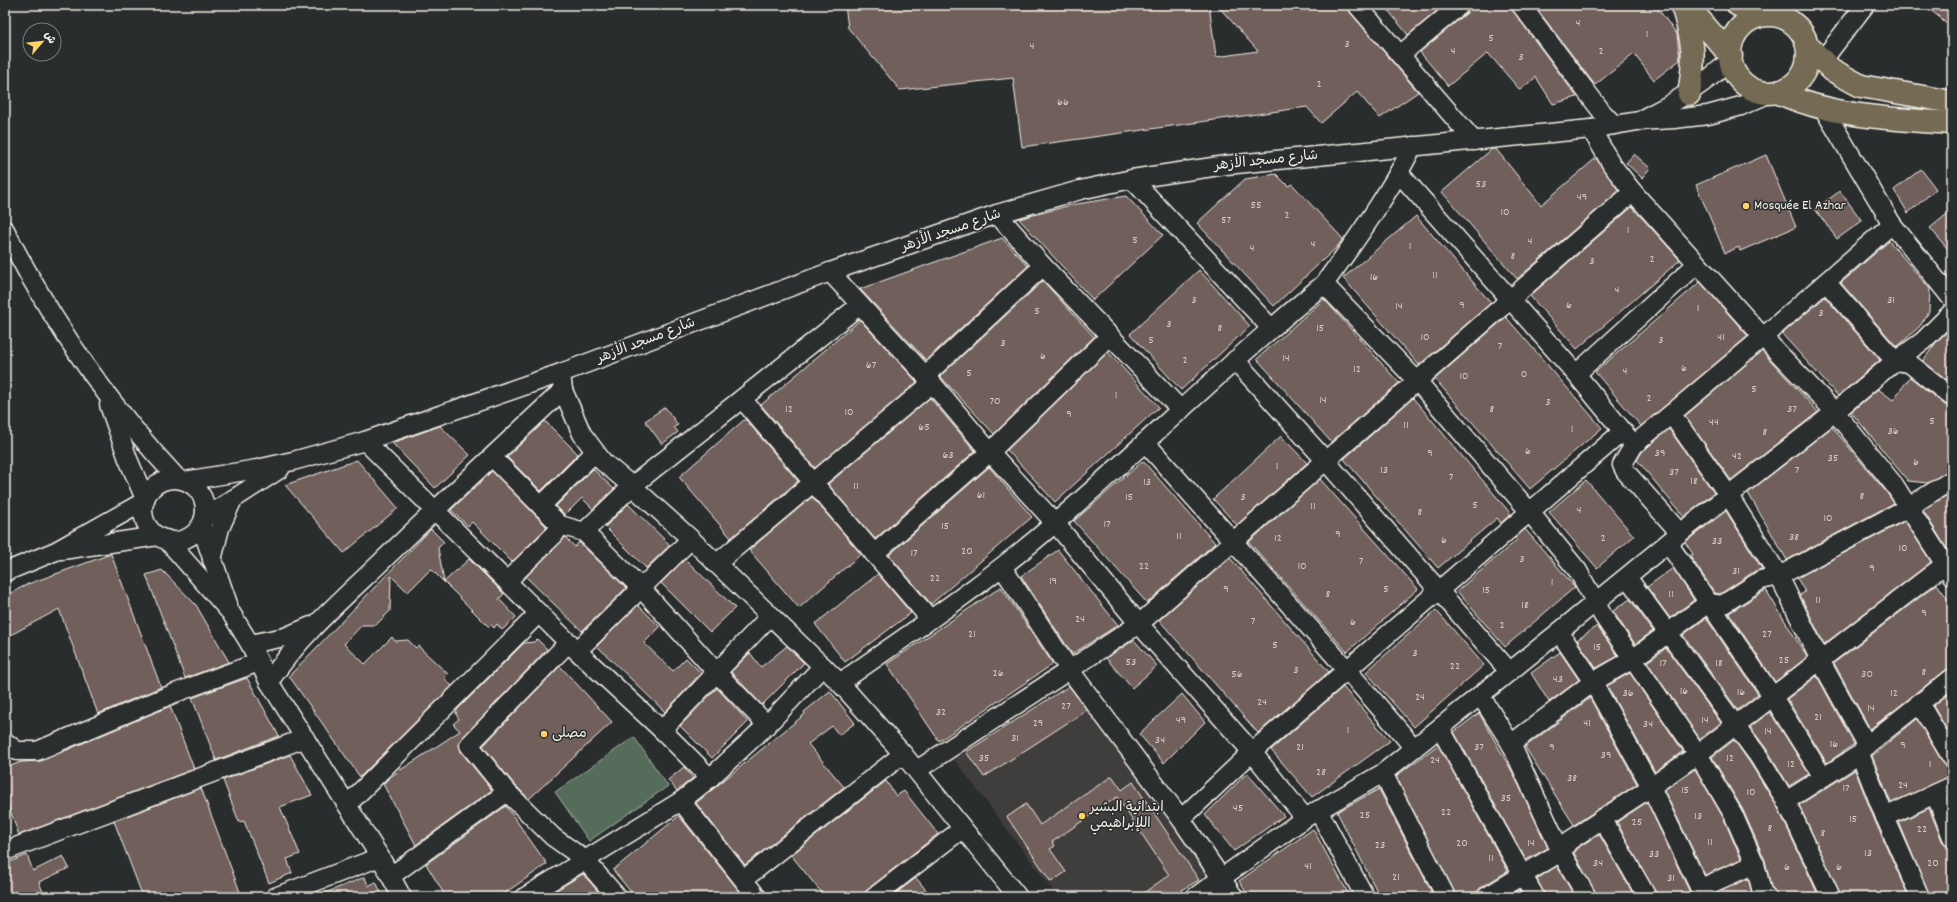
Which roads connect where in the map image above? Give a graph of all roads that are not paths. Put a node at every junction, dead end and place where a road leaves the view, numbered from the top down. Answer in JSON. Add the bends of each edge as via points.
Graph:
{"nodes":[{"id":1,"x":1460,"y":5,"type":"edge"},
{"id":2,"x":1521,"y":5,"type":"edge"},
{"id":3,"x":1682,"y":5,"type":"edge"},
{"id":4,"x":1687,"y":5,"type":"edge"},
{"id":5,"x":1738,"y":5,"type":"edge"},
{"id":6,"x":1865,"y":5,"type":"edge"},
{"id":7,"x":1360,"y":6,"type":"edge"},
{"id":8,"x":1760,"y":16,"type":"junction"},
{"id":9,"x":1807,"y":45,"type":"junction"},
{"id":10,"x":1400,"y":55,"type":"junction"},
{"id":11,"x":1731,"y":58,"type":"junction"},
{"id":12,"x":1822,"y":61,"type":"junction"},
{"id":13,"x":1773,"y":93,"type":"junction"},
{"id":14,"x":1689,"y":94,"type":"junction"},
{"id":15,"x":1952,"y":102,"type":"edge"},
{"id":16,"x":1823,"y":108,"type":"junction"},
{"id":17,"x":1638,"y":121,"type":"junction"},
{"id":18,"x":1952,"y":123,"type":"edge"},
{"id":19,"x":1614,"y":125,"type":"junction"},
{"id":20,"x":1591,"y":130,"type":"junction"},
{"id":21,"x":1474,"y":141,"type":"junction"},
{"id":22,"x":1413,"y":146,"type":"junction"},
{"id":23,"x":1399,"y":173,"type":"junction"},
{"id":24,"x":1132,"y":179,"type":"junction"},
{"id":25,"x":1633,"y":192,"type":"junction"},
{"id":26,"x":997,"y":214,"type":"junction"},
{"id":27,"x":1892,"y":224,"type":"junction"},
{"id":28,"x":5,"y":230,"type":"edge"},
{"id":29,"x":1697,"y":264,"type":"junction"},
{"id":30,"x":1043,"y":266,"type":"junction"},
{"id":31,"x":830,"y":272,"type":"junction"},
{"id":32,"x":1826,"y":282,"type":"junction"},
{"id":33,"x":1324,"y":284,"type":"junction"},
{"id":34,"x":1510,"y":299,"type":"junction"},
{"id":35,"x":1952,"y":299,"type":"edge"},
{"id":36,"x":860,"y":305,"type":"junction"},
{"id":37,"x":1952,"y":312,"type":"edge"},
{"id":38,"x":1271,"y":328,"type":"junction"},
{"id":39,"x":1110,"y":336,"type":"junction"},
{"id":40,"x":1763,"y":337,"type":"junction"},
{"id":41,"x":1235,"y":360,"type":"junction"},
{"id":42,"x":1895,"y":361,"type":"junction"},
{"id":43,"x":1576,"y":374,"type":"junction"},
{"id":44,"x":928,"y":379,"type":"junction"},
{"id":45,"x":562,"y":382,"type":"junction"},
{"id":46,"x":1418,"y":382,"type":"junction"},
{"id":47,"x":103,"y":388,"type":"junction"},
{"id":48,"x":1952,"y":397,"type":"edge"},
{"id":49,"x":742,"y":399,"type":"junction"},
{"id":50,"x":1181,"y":410,"type":"junction"},
{"id":51,"x":1835,"y":412,"type":"junction"},
{"id":52,"x":1672,"y":415,"type":"junction"},
{"id":53,"x":1622,"y":432,"type":"junction"},
{"id":54,"x":365,"y":440,"type":"junction"},
{"id":55,"x":1144,"y":442,"type":"junction"},
{"id":56,"x":1634,"y":445,"type":"junction"},
{"id":57,"x":595,"y":452,"type":"junction"},
{"id":58,"x":990,"y":452,"type":"junction"},
{"id":59,"x":492,"y":457,"type":"junction"},
{"id":60,"x":1325,"y":460,"type":"junction"},
{"id":61,"x":293,"y":461,"type":"junction"},
{"id":62,"x":181,"y":479,"type":"junction"},
{"id":63,"x":1952,"y":480,"type":"edge"},
{"id":64,"x":813,"y":482,"type":"junction"},
{"id":65,"x":632,"y":486,"type":"junction"},
{"id":66,"x":1729,"y":496,"type":"junction"},
{"id":67,"x":233,"y":498,"type":"junction"},
{"id":68,"x":145,"y":500,"type":"junction"},
{"id":69,"x":541,"y":506,"type":"junction"},
{"id":70,"x":1908,"y":508,"type":"junction"},
{"id":71,"x":435,"y":510,"type":"junction"},
{"id":72,"x":1529,"y":511,"type":"junction"},
{"id":73,"x":202,"y":522,"type":"junction"},
{"id":74,"x":1055,"y":523,"type":"junction"},
{"id":75,"x":560,"y":525,"type":"junction"},
{"id":76,"x":584,"y":532,"type":"junction"},
{"id":77,"x":162,"y":538,"type":"junction"},
{"id":78,"x":1674,"y":538,"type":"junction"},
{"id":79,"x":691,"y":539,"type":"junction"},
{"id":80,"x":1233,"y":543,"type":"junction"},
{"id":81,"x":56,"y":551,"type":"junction"},
{"id":82,"x":874,"y":554,"type":"junction"},
{"id":83,"x":212,"y":560,"type":"junction"},
{"id":84,"x":716,"y":564,"type":"junction"},
{"id":85,"x":1950,"y":566,"type":"edge"},
{"id":86,"x":1002,"y":567,"type":"junction"},
{"id":87,"x":5,"y":572,"type":"edge"},
{"id":88,"x":1779,"y":576,"type":"junction"},
{"id":89,"x":1628,"y":577,"type":"junction"},
{"id":90,"x":507,"y":581,"type":"junction"},
{"id":91,"x":641,"y":588,"type":"junction"},
{"id":92,"x":1438,"y":590,"type":"junction"},
{"id":93,"x":1596,"y":602,"type":"junction"},
{"id":94,"x":1708,"y":603,"type":"junction"},
{"id":95,"x":231,"y":612,"type":"junction"},
{"id":96,"x":539,"y":613,"type":"junction"},
{"id":97,"x":771,"y":615,"type":"junction"},
{"id":98,"x":930,"y":619,"type":"junction"},
{"id":99,"x":317,"y":623,"type":"junction"},
{"id":100,"x":1139,"y":624,"type":"junction"},
{"id":101,"x":1559,"y":632,"type":"junction"},
{"id":102,"x":1667,"y":632,"type":"junction"},
{"id":103,"x":250,"y":644,"type":"junction"},
{"id":104,"x":573,"y":647,"type":"junction"},
{"id":105,"x":1633,"y":658,"type":"junction"},
{"id":106,"x":1820,"y":660,"type":"junction"},
{"id":107,"x":259,"y":662,"type":"junction"},
{"id":108,"x":823,"y":666,"type":"junction"},
{"id":109,"x":1069,"y":669,"type":"junction"},
{"id":110,"x":1348,"y":670,"type":"junction"},
{"id":111,"x":717,"y":672,"type":"junction"},
{"id":112,"x":1509,"y":672,"type":"junction"},
{"id":113,"x":1952,"y":678,"type":"edge"},
{"id":114,"x":269,"y":682,"type":"junction"},
{"id":115,"x":1593,"y":682,"type":"junction"},
{"id":116,"x":840,"y":683,"type":"junction"},
{"id":117,"x":1480,"y":695,"type":"junction"},
{"id":118,"x":1773,"y":697,"type":"junction"},
{"id":119,"x":1919,"y":703,"type":"junction"},
{"id":120,"x":1736,"y":724,"type":"junction"},
{"id":121,"x":767,"y":725,"type":"junction"},
{"id":122,"x":1440,"y":728,"type":"junction"},
{"id":123,"x":662,"y":730,"type":"junction"},
{"id":124,"x":305,"y":738,"type":"junction"},
{"id":125,"x":5,"y":742,"type":"edge"},
{"id":126,"x":1511,"y":744,"type":"junction"},
{"id":127,"x":1414,"y":748,"type":"junction"},
{"id":128,"x":1864,"y":749,"type":"junction"},
{"id":129,"x":1252,"y":752,"type":"junction"},
{"id":130,"x":903,"y":754,"type":"junction"},
{"id":131,"x":1698,"y":754,"type":"junction"},
{"id":132,"x":1952,"y":758,"type":"edge"},
{"id":133,"x":917,"y":770,"type":"junction"},
{"id":134,"x":1382,"y":773,"type":"junction"},
{"id":135,"x":1823,"y":777,"type":"junction"},
{"id":136,"x":710,"y":778,"type":"junction"},
{"id":137,"x":1952,"y":786,"type":"edge"},
{"id":138,"x":1651,"y":787,"type":"junction"},
{"id":139,"x":508,"y":792,"type":"junction"},
{"id":140,"x":1935,"y":794,"type":"junction"},
{"id":141,"x":680,"y":801,"type":"junction"},
{"id":142,"x":1786,"y":801,"type":"junction"},
{"id":143,"x":347,"y":805,"type":"junction"},
{"id":144,"x":1312,"y":814,"type":"junction"},
{"id":145,"x":1885,"y":817,"type":"junction"},
{"id":146,"x":1602,"y":818,"type":"junction"},
{"id":147,"x":1180,"y":819,"type":"junction"},
{"id":148,"x":962,"y":829,"type":"junction"},
{"id":149,"x":1952,"y":837,"type":"edge"},
{"id":150,"x":5,"y":851,"type":"edge"},
{"id":151,"x":1561,"y":852,"type":"junction"},
{"id":152,"x":380,"y":857,"type":"junction"},
{"id":153,"x":584,"y":859,"type":"junction"},
{"id":154,"x":1755,"y":864,"type":"junction"},
{"id":155,"x":391,"y":876,"type":"junction"},
{"id":156,"x":1524,"y":876,"type":"junction"},
{"id":157,"x":1222,"y":878,"type":"junction"},
{"id":158,"x":744,"y":879,"type":"junction"},
{"id":159,"x":1703,"y":892,"type":"edge"},
{"id":160,"x":275,"y":897,"type":"edge"},
{"id":161,"x":402,"y":897,"type":"edge"},
{"id":162,"x":525,"y":897,"type":"edge"},
{"id":163,"x":617,"y":897,"type":"edge"},
{"id":164,"x":757,"y":897,"type":"edge"},
{"id":165,"x":874,"y":897,"type":"edge"},
{"id":166,"x":1018,"y":897,"type":"edge"},
{"id":167,"x":1195,"y":897,"type":"edge"},
{"id":168,"x":1234,"y":897,"type":"edge"},
{"id":169,"x":1365,"y":897,"type":"edge"},
{"id":170,"x":1446,"y":897,"type":"edge"},
{"id":171,"x":1486,"y":897,"type":"edge"},
{"id":172,"x":1535,"y":897,"type":"edge"},
{"id":173,"x":1587,"y":897,"type":"edge"},
{"id":174,"x":1647,"y":897,"type":"edge"},
{"id":175,"x":1767,"y":897,"type":"edge"},
{"id":176,"x":1830,"y":897,"type":"edge"},
{"id":177,"x":1920,"y":897,"type":"edge"}],
"edges":[{"from":1,"to":10,"type":"street"},
{"from":2,"to":19,"type":"street"},
{"from":3,"to":14,"type":"main road","via":[[1694,48]]},
{"from":4,"to":11,"type":"main road"},
{"from":5,"to":8,"type":"main road"},
{"from":6,"to":12,"type":"street"},
{"from":7,"to":10,"type":"street"},
{"from":8,"to":9,"type":"main road","via":[[1772,15],[1794,24]]},
{"from":8,"to":11,"type":"main road","via":[[1750,20],[1738,31],[1731,46]]},
{"from":9,"to":12,"type":"main road"},
{"from":9,"to":13,"type":"main road","via":[[1808,57],[1802,75],[1789,88]]},
{"from":10,"to":21,"type":"street"},
{"from":11,"to":13,"type":"main road","via":[[1735,73],[1744,84],[1756,91]]},
{"from":11,"to":14,"type":"street","name":"شارع مسجد الأزهر","via":[[1712,77]]},
{"from":12,"to":15,"type":"main road","via":[[1845,78],[1862,86]]},
{"from":13,"to":16,"type":"main road"},
{"from":13,"to":17,"type":"street","name":"شارع مسجد الأزهر","via":[[1741,106],[1708,115]]},
{"from":14,"to":17,"type":"street","name":"شارع مسجد الأزهر"},
{"from":16,"to":18,"type":"main road","via":[[1856,115]]},
{"from":16,"to":27,"type":"street"},
{"from":17,"to":19,"type":"street","name":"شارع مسجد الأزهر"},
{"from":19,"to":20,"type":"street","name":"شارع مسجد الأزهر"},
{"from":20,"to":21,"type":"street","name":"شارع مسجد الأزهر"},
{"from":20,"to":25,"type":"street","via":[[1612,165]]},
{"from":21,"to":22,"type":"street","name":"شارع مسجد الأزهر"},
{"from":22,"to":23,"type":"street"},
{"from":22,"to":24,"type":"street","name":"شارع مسجد الأزهر","via":[[1226,165]]},
{"from":23,"to":33,"type":"street","via":[[1360,235]]},
{"from":23,"to":34,"type":"street"},
{"from":24,"to":26,"type":"street","name":"شارع مسجد الأزهر","via":[[1080,190]]},
{"from":24,"to":38,"type":"street"},
{"from":25,"to":29,"type":"street"},
{"from":25,"to":34,"type":"street"},
{"from":26,"to":30,"type":"street"},
{"from":26,"to":31,"type":"street","name":"شارع مسجد الأزهر"},
{"from":27,"to":32,"type":"street"},
{"from":27,"to":35,"type":"street"},
{"from":28,"to":47,"type":"street","via":[[49,308]]},
{"from":29,"to":40,"type":"street"},
{"from":29,"to":43,"type":"street"},
{"from":30,"to":39,"type":"street"},
{"from":30,"to":44,"type":"street"},
{"from":31,"to":36,"type":"street"},
{"from":31,"to":45,"type":"street","name":"شارع مسجد الأزهر"},
{"from":32,"to":40,"type":"street"},
{"from":32,"to":42,"type":"street"},
{"from":33,"to":38,"type":"street"},
{"from":33,"to":46,"type":"street"},
{"from":34,"to":43,"type":"street"},
{"from":34,"to":46,"type":"street"},
{"from":36,"to":44,"type":"street"},
{"from":36,"to":49,"type":"street"},
{"from":37,"to":42,"type":"street","via":[[1923,341]]},
{"from":38,"to":41,"type":"street"},
{"from":39,"to":50,"type":"street"},
{"from":39,"to":58,"type":"street"},
{"from":40,"to":51,"type":"street"},
{"from":40,"to":52,"type":"street"},
{"from":41,"to":50,"type":"street"},
{"from":41,"to":60,"type":"street"},
{"from":42,"to":48,"type":"street","via":[[1909,363]]},
{"from":42,"to":51,"type":"street"},
{"from":43,"to":53,"type":"street"},
{"from":44,"to":58,"type":"street"},
{"from":44,"to":64,"type":"street"},
{"from":45,"to":54,"type":"street","name":"شارع مسجد الأزهر"},
{"from":45,"to":57,"type":"street","via":[[582,434]]},
{"from":45,"to":59,"type":"street"},
{"from":46,"to":60,"type":"street"},
{"from":46,"to":72,"type":"street"},
{"from":47,"to":62,"type":"street","via":[[139,435]]},
{"from":47,"to":68,"type":"street"},
{"from":49,"to":64,"type":"street"},
{"from":49,"to":65,"type":"street"},
{"from":50,"to":55,"type":"street"},
{"from":51,"to":66,"type":"street"},
{"from":51,"to":70,"type":"street","via":[[1895,486]]},
{"from":52,"to":56,"type":"street"},
{"from":52,"to":66,"type":"street"},
{"from":53,"to":56,"type":"street"},
{"from":53,"to":72,"type":"street"},
{"from":54,"to":61,"type":"street","name":"شارع مسجد الأزهر"},
{"from":54,"to":71,"type":"street"},
{"from":55,"to":74,"type":"street"},
{"from":55,"to":80,"type":"street"},
{"from":56,"to":78,"type":"street","via":[[1622,462],[1625,471]]},
{"from":57,"to":65,"type":"street"},
{"from":57,"to":69,"type":"street"},
{"from":58,"to":74,"type":"street"},
{"from":58,"to":82,"type":"street"},
{"from":59,"to":69,"type":"street"},
{"from":59,"to":71,"type":"street"},
{"from":60,"to":80,"type":"street"},
{"from":60,"to":92,"type":"street"},
{"from":61,"to":62,"type":"street","name":"شارع مسجد الأزهر","via":[[257,469]]},
{"from":61,"to":67,"type":"street","name":"شارع مسجد الأزهر"},
{"from":62,"to":68,"type":"street","via":[[159,482]]},
{"from":62,"to":73,"type":"street","via":[[197,489],[201,496],[205,510]]},
{"from":63,"to":70,"type":"street"},
{"from":64,"to":82,"type":"street"},
{"from":64,"to":84,"type":"street"},
{"from":65,"to":76,"type":"street"},
{"from":65,"to":79,"type":"street"},
{"from":66,"to":78,"type":"street"},
{"from":66,"to":88,"type":"street"},
{"from":67,"to":73,"type":"street","name":"شارع مسجد الأزهر"},
{"from":67,"to":83,"type":"street","via":[[220,528]]},
{"from":68,"to":77,"type":"street","via":[[145,520],[149,528]]},
{"from":68,"to":81,"type":"street"},
{"from":69,"to":75,"type":"street"},
{"from":70,"to":85,"type":"street"},
{"from":70,"to":88,"type":"street"},
{"from":71,"to":90,"type":"street"},
{"from":71,"to":99,"type":"street"},
{"from":72,"to":92,"type":"street"},
{"from":72,"to":93,"type":"street","via":[[1578,572]]},
{"from":73,"to":77,"type":"street","via":[[188,537],[180,540]]},
{"from":73,"to":83,"type":"street"},
{"from":74,"to":86,"type":"street"},
{"from":74,"to":100,"type":"street"},
{"from":75,"to":76,"type":"street"},
{"from":75,"to":90,"type":"street","via":[[555,534]]},
{"from":76,"to":91,"type":"street"},
{"from":77,"to":81,"type":"street"},
{"from":77,"to":95,"type":"street"},
{"from":78,"to":89,"type":"street"},
{"from":78,"to":94,"type":"street"},
{"from":79,"to":84,"type":"street"},
{"from":79,"to":91,"type":"street"},
{"from":80,"to":100,"type":"street"},
{"from":80,"to":110,"type":"street"},
{"from":81,"to":87,"type":"street"},
{"from":82,"to":98,"type":"street"},
{"from":83,"to":95,"type":"street"},
{"from":84,"to":97,"type":"street"},
{"from":85,"to":106,"type":"street"},
{"from":86,"to":98,"type":"street"},
{"from":86,"to":109,"type":"street"},
{"from":88,"to":94,"type":"street","via":[[1761,580],[1722,605]]},
{"from":88,"to":106,"type":"street"},
{"from":89,"to":93,"type":"street"},
{"from":89,"to":102,"type":"street"},
{"from":90,"to":96,"type":"street"},
{"from":91,"to":104,"type":"street"},
{"from":91,"to":111,"type":"street"},
{"from":92,"to":110,"type":"street"},
{"from":92,"to":112,"type":"street"},
{"from":93,"to":101,"type":"street"},
{"from":93,"to":105,"type":"street"},
{"from":94,"to":102,"type":"street"},
{"from":94,"to":118,"type":"street"},
{"from":95,"to":103,"type":"street"},
{"from":96,"to":104,"type":"street"},
{"from":96,"to":143,"type":"street"},
{"from":97,"to":108,"type":"street"},
{"from":97,"to":111,"type":"street"},
{"from":98,"to":116,"type":"street"},
{"from":99,"to":103,"type":"street","via":[[285,637]]},
{"from":99,"to":114,"type":"street"},
{"from":100,"to":109,"type":"street"},
{"from":100,"to":129,"type":"street"},
{"from":101,"to":112,"type":"street"},
{"from":101,"to":115,"type":"street"},
{"from":102,"to":105,"type":"street"},
{"from":102,"to":120,"type":"street"},
{"from":103,"to":107,"type":"street"},
{"from":104,"to":123,"type":"street"},
{"from":104,"to":139,"type":"street","via":[[469,745]]},
{"from":105,"to":115,"type":"street"},
{"from":105,"to":131,"type":"street"},
{"from":106,"to":118,"type":"street"},
{"from":106,"to":128,"type":"street"},
{"from":107,"to":114,"type":"street"},
{"from":107,"to":125,"type":"street","via":[[175,693],[37,751],[17,751]]},
{"from":108,"to":116,"type":"street"},
{"from":108,"to":121,"type":"street"},
{"from":109,"to":133,"type":"street"},
{"from":109,"to":147,"type":"street"},
{"from":110,"to":127,"type":"street"},
{"from":110,"to":129,"type":"street"},
{"from":111,"to":121,"type":"street"},
{"from":111,"to":123,"type":"street"},
{"from":112,"to":117,"type":"street"},
{"from":113,"to":119,"type":"street"},
{"from":114,"to":124,"type":"street"},
{"from":115,"to":126,"type":"street"},
{"from":115,"to":138,"type":"street"},
{"from":116,"to":130,"type":"street"},
{"from":117,"to":122,"type":"street"},
{"from":117,"to":126,"type":"street"},
{"from":118,"to":120,"type":"street"},
{"from":118,"to":135,"type":"street"},
{"from":119,"to":128,"type":"street"},
{"from":119,"to":132,"type":"street"},
{"from":120,"to":131,"type":"street"},
{"from":120,"to":142,"type":"street"},
{"from":121,"to":136,"type":"street"},
{"from":122,"to":127,"type":"street"},
{"from":122,"to":156,"type":"street"},
{"from":123,"to":136,"type":"street"},
{"from":124,"to":143,"type":"street"},
{"from":124,"to":150,"type":"street"},
{"from":126,"to":151,"type":"street"},
{"from":127,"to":134,"type":"street"},
{"from":128,"to":135,"type":"street"},
{"from":128,"to":145,"type":"street"},
{"from":129,"to":144,"type":"street"},
{"from":129,"to":147,"type":"street"},
{"from":130,"to":133,"type":"street"},
{"from":130,"to":158,"type":"street"},
{"from":131,"to":138,"type":"street"},
{"from":131,"to":154,"type":"street","via":[[1733,814]]},
{"from":133,"to":148,"type":"street"},
{"from":134,"to":144,"type":"street"},
{"from":134,"to":170,"type":"street"},
{"from":135,"to":142,"type":"street"},
{"from":136,"to":141,"type":"street"},
{"from":137,"to":140,"type":"street"},
{"from":138,"to":146,"type":"street"},
{"from":138,"to":159,"type":"street"},
{"from":139,"to":153,"type":"street","via":[[553,837]]},
{"from":139,"to":155,"type":"street"},
{"from":140,"to":145,"type":"street"},
{"from":140,"to":149,"type":"street"},
{"from":141,"to":153,"type":"street"},
{"from":141,"to":158,"type":"street"},
{"from":142,"to":176,"type":"street"},
{"from":143,"to":152,"type":"street"},
{"from":144,"to":157,"type":"street"},
{"from":144,"to":169,"type":"street"},
{"from":145,"to":177,"type":"street"},
{"from":146,"to":151,"type":"street","via":[[1569,841]]},
{"from":146,"to":174,"type":"street"},
{"from":147,"to":157,"type":"street"},
{"from":148,"to":165,"type":"street"},
{"from":148,"to":166,"type":"street"},
{"from":151,"to":156,"type":"street"},
{"from":151,"to":173,"type":"street"},
{"from":152,"to":155,"type":"street"},
{"from":152,"to":160,"type":"street"},
{"from":153,"to":162,"type":"street"},
{"from":153,"to":163,"type":"street"},
{"from":154,"to":159,"type":"street"},
{"from":154,"to":175,"type":"street","via":[[1762,892]]},
{"from":155,"to":161,"type":"street"},
{"from":156,"to":171,"type":"street"},
{"from":156,"to":172,"type":"street"},
{"from":157,"to":167,"type":"street"},
{"from":157,"to":168,"type":"street"},
{"from":158,"to":164,"type":"street"}]}
